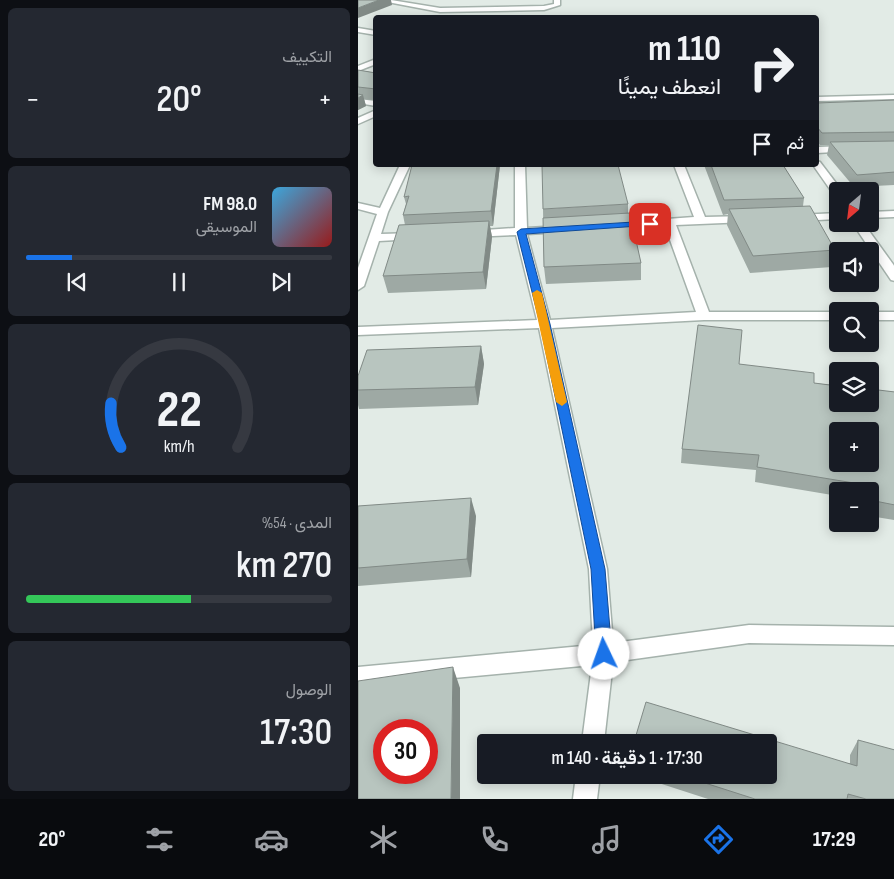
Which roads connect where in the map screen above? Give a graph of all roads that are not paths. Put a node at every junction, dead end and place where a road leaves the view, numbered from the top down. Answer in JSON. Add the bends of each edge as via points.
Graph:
{"nodes":[{"id":1,"x":380,"y":0,"type":"edge"},
{"id":2,"x":444,"y":0,"type":"edge"},
{"id":3,"x":557,"y":0,"type":"edge"},
{"id":4,"x":440,"y":10,"type":"junction"},
{"id":5,"x":438,"y":15,"type":"edge"},
{"id":6,"x":358,"y":30,"type":"edge"},
{"id":7,"x":373,"y":32,"type":"edge"},
{"id":8,"x":373,"y":62,"type":"edge"},
{"id":9,"x":358,"y":69,"type":"edge"},
{"id":10,"x":894,"y":96,"type":"edge"},
{"id":11,"x":819,"y":99,"type":"edge"},
{"id":12,"x":358,"y":101,"type":"edge"},
{"id":13,"x":373,"y":104,"type":"edge"},
{"id":14,"x":373,"y":114,"type":"edge"},
{"id":15,"x":358,"y":121,"type":"edge"},
{"id":16,"x":856,"y":149,"type":"edge"},
{"id":17,"x":819,"y":150,"type":"edge"},
{"id":18,"x":406,"y":167,"type":"edge"},
{"id":19,"x":520,"y":167,"type":"edge"},
{"id":20,"x":681,"y":167,"type":"edge"},
{"id":21,"x":819,"y":167,"type":"edge"},
{"id":22,"x":830,"y":182,"type":"edge"},
{"id":23,"x":358,"y":206,"type":"edge"},
{"id":24,"x":383,"y":212,"type":"junction"},
{"id":25,"x":894,"y":214,"type":"edge"},
{"id":26,"x":879,"y":215,"type":"edge"},
{"id":27,"x":829,"y":216,"type":"edge"},
{"id":28,"x":789,"y":218,"type":"edge"},
{"id":29,"x":760,"y":219,"type":"edge"},
{"id":30,"x":701,"y":220,"type":"junction"},
{"id":31,"x":668,"y":222,"type":"junction"},
{"id":32,"x":600,"y":227,"type":"edge"},
{"id":33,"x":570,"y":228,"type":"edge"},
{"id":34,"x":521,"y":232,"type":"junction"},
{"id":35,"x":865,"y":232,"type":"edge"},
{"id":36,"x":462,"y":234,"type":"edge"},
{"id":37,"x":423,"y":236,"type":"edge"},
{"id":38,"x":374,"y":238,"type":"junction"},
{"id":39,"x":894,"y":277,"type":"edge"},
{"id":40,"x":358,"y":286,"type":"edge"},
{"id":41,"x":704,"y":316,"type":"junction"},
{"id":42,"x":829,"y":316,"type":"edge"},
{"id":43,"x":879,"y":316,"type":"edge"},
{"id":44,"x":894,"y":316,"type":"edge"},
{"id":45,"x":545,"y":324,"type":"junction"},
{"id":46,"x":358,"y":331,"type":"edge"},
{"id":47,"x":894,"y":636,"type":"edge"},
{"id":48,"x":604,"y":654,"type":"junction"},
{"id":49,"x":358,"y":677,"type":"edge"},
{"id":50,"x":593,"y":734,"type":"edge"},
{"id":51,"x":587,"y":784,"type":"edge"},
{"id":52,"x":585,"y":799,"type":"edge"}],
"edges":[{"from":1,"to":4,"type":"street"},
{"from":2,"to":4,"type":"street"},
{"from":3,"to":4,"type":"street","via":[[557,5],[544,8]]},
{"from":4,"to":5,"type":"street"},
{"from":6,"to":7,"type":"street"},
{"from":8,"to":9,"type":"street"},
{"from":10,"to":11,"type":"street"},
{"from":12,"to":13,"type":"street"},
{"from":14,"to":15,"type":"street"},
{"from":16,"to":17,"type":"street"},
{"from":18,"to":24,"type":"street"},
{"from":19,"to":34,"type":"street"},
{"from":20,"to":30,"type":"street"},
{"from":21,"to":22,"type":"street"},
{"from":23,"to":24,"type":"street"},
{"from":24,"to":38,"type":"street"},
{"from":25,"to":26,"type":"street"},
{"from":27,"to":28,"type":"street"},
{"from":29,"to":30,"type":"street"},
{"from":30,"to":31,"type":"street"},
{"from":31,"to":32,"type":"street"},
{"from":31,"to":41,"type":"street"},
{"from":33,"to":34,"type":"street"},
{"from":34,"to":36,"type":"street"},
{"from":34,"to":45,"type":"street"},
{"from":35,"to":39,"type":"street"},
{"from":37,"to":38,"type":"street"},
{"from":38,"to":40,"type":"street"},
{"from":41,"to":42,"type":"street"},
{"from":41,"to":45,"type":"street"},
{"from":43,"to":44,"type":"street"},
{"from":45,"to":46,"type":"street"},
{"from":45,"to":48,"type":"street","via":[[598,569]]},
{"from":47,"to":48,"type":"street","via":[[749,634]]},
{"from":48,"to":49,"type":"street"},
{"from":48,"to":50,"type":"street"},
{"from":51,"to":52,"type":"street"}]}
